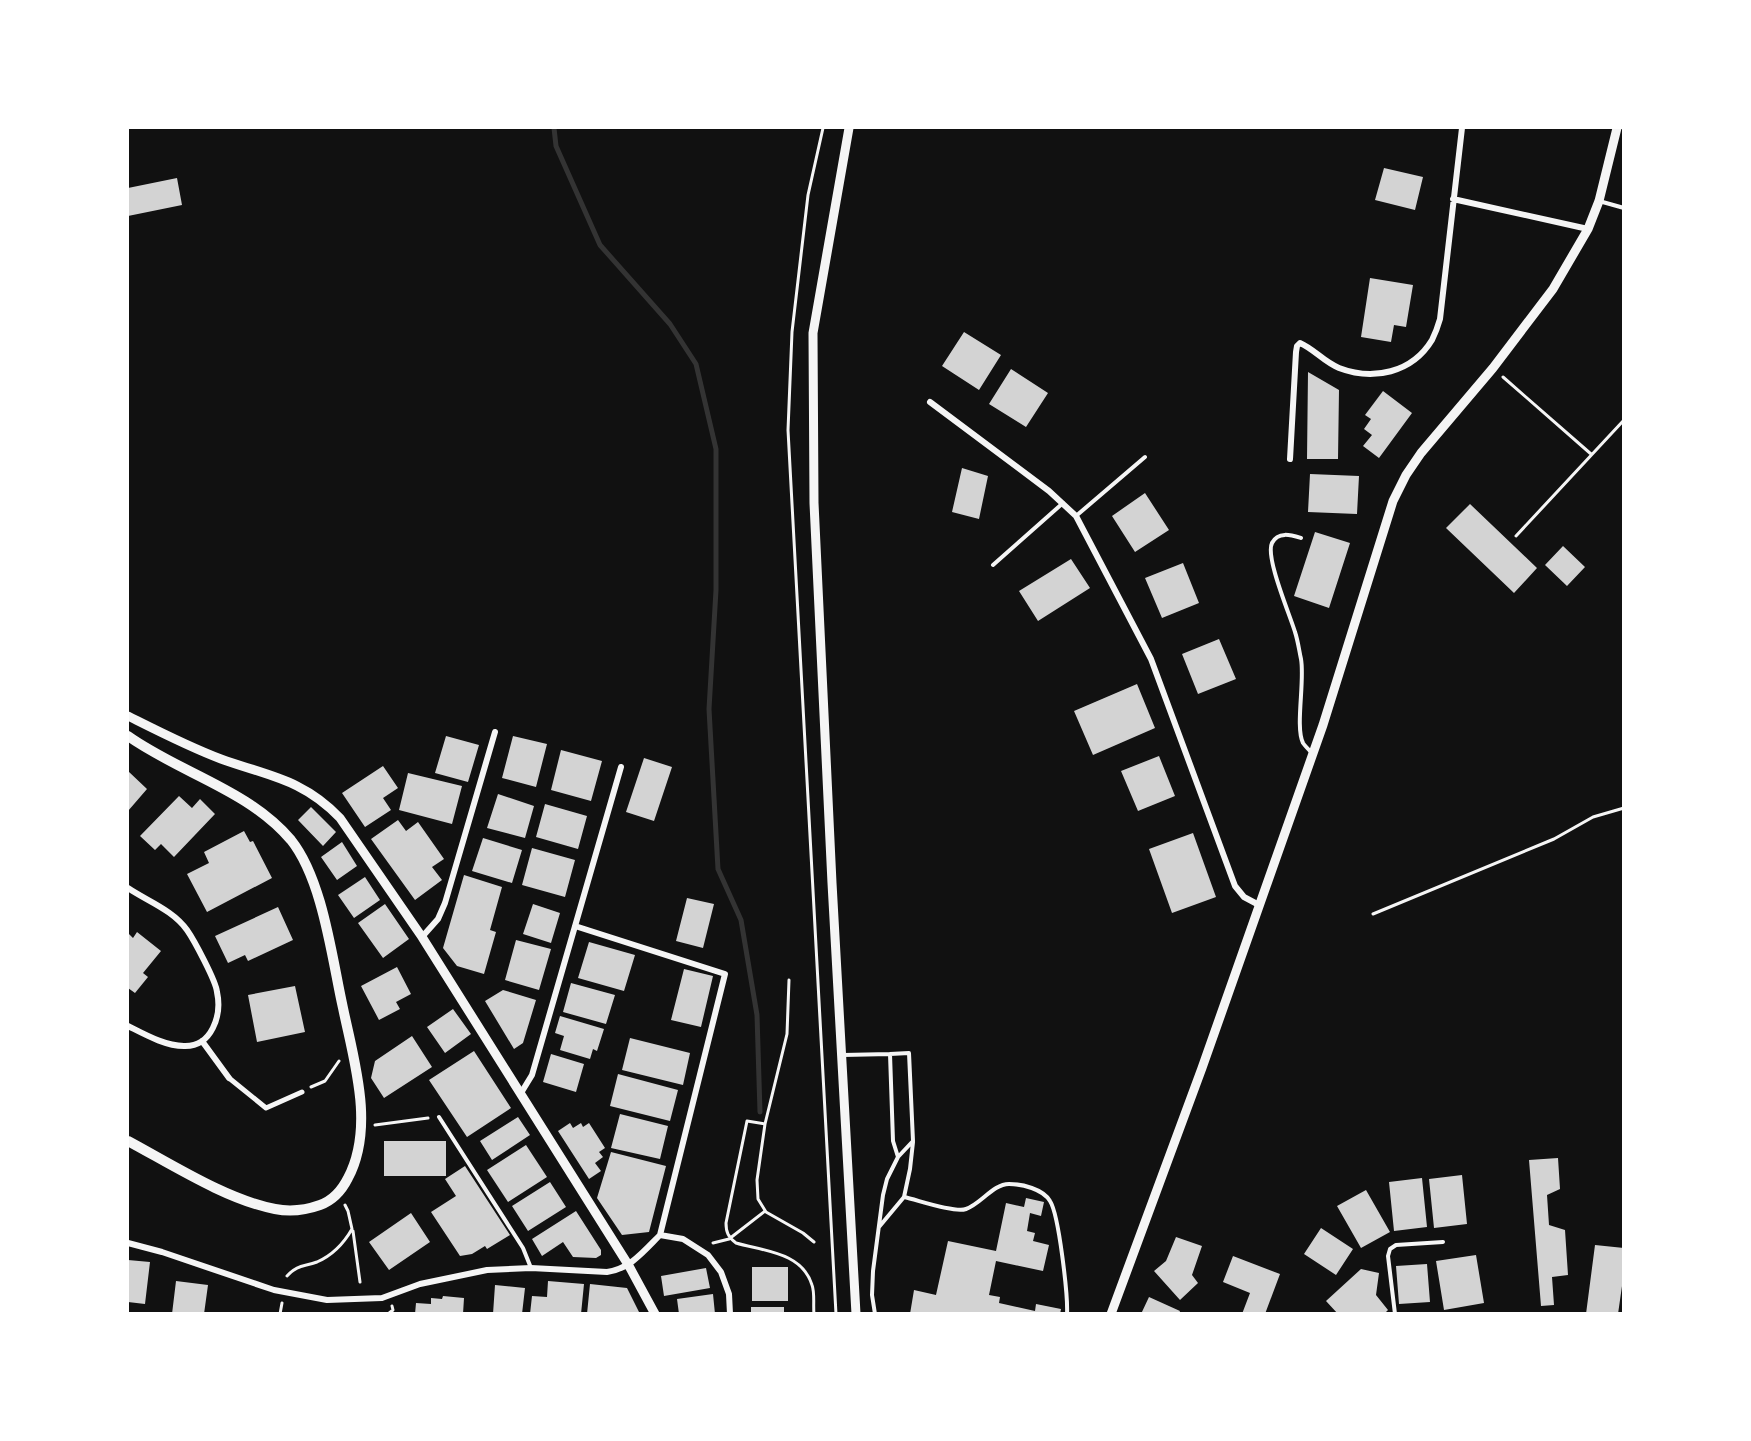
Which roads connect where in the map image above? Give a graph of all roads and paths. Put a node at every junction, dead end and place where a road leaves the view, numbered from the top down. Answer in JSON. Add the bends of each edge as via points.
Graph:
{"nodes":[{"id":1,"x":823,"y":128,"type":"edge"},
{"id":2,"x":849,"y":128,"type":"edge"},
{"id":3,"x":1462,"y":128,"type":"edge"},
{"id":4,"x":1617,"y":128,"type":"edge"},
{"id":5,"x":1453,"y":199,"type":"junction"},
{"id":6,"x":1599,"y":201,"type":"junction"},
{"id":7,"x":1623,"y":208,"type":"edge"},
{"id":8,"x":1588,"y":228,"type":"junction"},
{"id":9,"x":1493,"y":368,"type":"junction"},
{"id":10,"x":930,"y":402,"type":"dead end"},
{"id":11,"x":1623,"y":420,"type":"edge"},
{"id":12,"x":1591,"y":454,"type":"junction"},
{"id":13,"x":1145,"y":457,"type":"dead end"},
{"id":14,"x":1290,"y":459,"type":"dead end"},
{"id":15,"x":1063,"y":503,"type":"junction"},
{"id":16,"x":1076,"y":516,"type":"junction"},
{"id":17,"x":1516,"y":536,"type":"dead end"},
{"id":18,"x":1301,"y":537,"type":"dead end"},
{"id":19,"x":993,"y":565,"type":"dead end"},
{"id":20,"x":128,"y":716,"type":"edge"},
{"id":21,"x":495,"y":732,"type":"dead end"},
{"id":22,"x":128,"y":736,"type":"edge"},
{"id":23,"x":1312,"y":754,"type":"junction"},
{"id":24,"x":621,"y":767,"type":"dead end"},
{"id":25,"x":1623,"y":808,"type":"edge"},
{"id":26,"x":128,"y":888,"type":"edge"},
{"id":27,"x":1259,"y":905,"type":"junction"},
{"id":28,"x":1372,"y":914,"type":"dead end"},
{"id":29,"x":575,"y":926,"type":"junction"},
{"id":30,"x":422,"y":937,"type":"junction"},
{"id":31,"x":789,"y":980,"type":"dead end"},
{"id":32,"x":128,"y":1026,"type":"edge"},
{"id":33,"x":202,"y":1041,"type":"junction"},
{"id":34,"x":890,"y":1054,"type":"junction"},
{"id":35,"x":842,"y":1055,"type":"junction"},
{"id":36,"x":339,"y":1061,"type":"dead end"},
{"id":37,"x":230,"y":1078,"type":"joint"},
{"id":38,"x":325,"y":1081,"type":"dead end"},
{"id":39,"x":302,"y":1092,"type":"dead end"},
{"id":40,"x":521,"y":1093,"type":"junction"},
{"id":41,"x":439,"y":1117,"type":"joint"},
{"id":42,"x":765,"y":1124,"type":"junction"},
{"id":43,"x":370,"y":1125,"type":"dead end"},
{"id":44,"x":128,"y":1141,"type":"edge"},
{"id":45,"x":913,"y":1141,"type":"junction"},
{"id":46,"x":898,"y":1157,"type":"junction"},
{"id":47,"x":904,"y":1197,"type":"junction"},
{"id":48,"x":344,"y":1204,"type":"dead end"},
{"id":49,"x":765,"y":1211,"type":"junction"},
{"id":50,"x":879,"y":1228,"type":"junction"},
{"id":51,"x":352,"y":1229,"type":"junction"},
{"id":52,"x":660,"y":1235,"type":"junction"},
{"id":53,"x":729,"y":1239,"type":"junction"},
{"id":54,"x":128,"y":1242,"type":"edge"},
{"id":55,"x":814,"y":1242,"type":"dead end"},
{"id":56,"x":1443,"y":1242,"type":"dead end"},
{"id":57,"x":696,"y":1248,"type":"junction"},
{"id":58,"x":628,"y":1266,"type":"junction"},
{"id":59,"x":531,"y":1268,"type":"junction"},
{"id":60,"x":287,"y":1276,"type":"dead end"},
{"id":61,"x":360,"y":1282,"type":"dead end"},
{"id":62,"x":282,"y":1302,"type":"dead end"},
{"id":63,"x":392,"y":1306,"type":"dead end"},
{"id":64,"x":280,"y":1314,"type":"edge"},
{"id":65,"x":388,"y":1314,"type":"edge"},
{"id":66,"x":655,"y":1314,"type":"edge"},
{"id":67,"x":730,"y":1314,"type":"edge"},
{"id":68,"x":814,"y":1314,"type":"edge"},
{"id":69,"x":836,"y":1314,"type":"edge"},
{"id":70,"x":856,"y":1314,"type":"edge"},
{"id":71,"x":875,"y":1314,"type":"edge"},
{"id":72,"x":1067,"y":1314,"type":"edge"},
{"id":73,"x":1111,"y":1314,"type":"edge"},
{"id":74,"x":1395,"y":1314,"type":"edge"}],
"edges":[{"from":1,"to":69,"type":"path","via":[[808,195],[792,332],[788,430]]},
{"from":2,"to":35,"type":"street","via":[[813,333],[814,503]]},
{"from":3,"to":5,"type":"street"},
{"from":4,"to":6,"type":"street"},
{"from":5,"to":8,"type":"street"},
{"from":5,"to":14,"type":"street","via":[[1440,319],[1431,341],[1413,362],[1391,372],[1368,376],[1339,368],[1300,343],[1296,352]]},
{"from":6,"to":7,"type":"lane"},
{"from":6,"to":8,"type":"street"},
{"from":8,"to":9,"type":"street","via":[[1553,289]]},
{"from":9,"to":12,"type":"path"},
{"from":9,"to":23,"type":"street","via":[[1421,453],[1393,501]]},
{"from":10,"to":15,"type":"street"},
{"from":11,"to":12,"type":"path"},
{"from":12,"to":17,"type":"path"},
{"from":13,"to":16,"type":"lane"},
{"from":15,"to":16,"type":"street"},
{"from":15,"to":19,"type":"lane"},
{"from":16,"to":27,"type":"street","via":[[1151,659],[1235,886],[1244,897]]},
{"from":18,"to":23,"type":"lane","via":[[1279,536],[1270,551],[1296,634],[1302,668],[1299,730]]},
{"from":20,"to":30,"type":"street","via":[[319,798],[340,818]]},
{"from":21,"to":30,"type":"street","via":[[446,903]]},
{"from":22,"to":44,"type":"main road","via":[[246,802],[293,842],[310,876],[325,924],[353,1057],[361,1121],[352,1171],[339,1192],[311,1209],[277,1210],[237,1197]]},
{"from":23,"to":27,"type":"street"},
{"from":24,"to":29,"type":"street"},
{"from":25,"to":28,"type":"path","via":[[1593,817],[1554,839]]},
{"from":26,"to":33,"type":"street","via":[[176,918],[188,931],[217,990],[218,1013],[211,1032]]},
{"from":27,"to":73,"type":"street"},
{"from":29,"to":40,"type":"street","via":[[532,1075]]},
{"from":29,"to":52,"type":"street","via":[[725,974]]},
{"from":30,"to":40,"type":"street"},
{"from":31,"to":42,"type":"path","via":[[787,1034]]},
{"from":32,"to":33,"type":"street","via":[[181,1046]]},
{"from":33,"to":37,"type":"street"},
{"from":34,"to":35,"type":"lane"},
{"from":34,"to":45,"type":"lane","via":[[909,1053]]},
{"from":34,"to":46,"type":"lane","via":[[893,1141]]},
{"from":35,"to":70,"type":"street"},
{"from":36,"to":38,"type":"path"},
{"from":37,"to":39,"type":"street","via":[[266,1108]]},
{"from":40,"to":58,"type":"street"},
{"from":41,"to":43,"type":"path"},
{"from":41,"to":59,"type":"lane","via":[[523,1248]]},
{"from":42,"to":49,"type":"path","via":[[758,1180],[758,1199]]},
{"from":42,"to":53,"type":"path","via":[[747,1122],[726,1223]]},
{"from":45,"to":46,"type":"lane"},
{"from":45,"to":47,"type":"lane"},
{"from":46,"to":50,"type":"lane","via":[[885,1187]]},
{"from":47,"to":50,"type":"lane"},
{"from":47,"to":72,"type":"lane","via":[[965,1210],[1008,1184],[1035,1189],[1050,1199],[1056,1215]]},
{"from":48,"to":51,"type":"path"},
{"from":49,"to":53,"type":"path"},
{"from":49,"to":55,"type":"path"},
{"from":50,"to":71,"type":"lane","via":[[872,1283]]},
{"from":51,"to":60,"type":"path","via":[[334,1252],[295,1268]]},
{"from":51,"to":61,"type":"path"},
{"from":52,"to":57,"type":"street","via":[[683,1239]]},
{"from":52,"to":58,"type":"street"},
{"from":53,"to":57,"type":"path"},
{"from":53,"to":68,"type":"path","via":[[796,1262],[812,1285]]},
{"from":54,"to":59,"type":"street","via":[[274,1290],[327,1300],[382,1298],[462,1274]]},
{"from":56,"to":74,"type":"lane","via":[[1395,1245],[1390,1249]]},
{"from":57,"to":67,"type":"street","via":[[708,1255],[721,1272],[729,1294]]},
{"from":58,"to":59,"type":"street","via":[[607,1272]]},
{"from":58,"to":66,"type":"street"},
{"from":62,"to":64,"type":"path"},
{"from":63,"to":65,"type":"path"}]}
